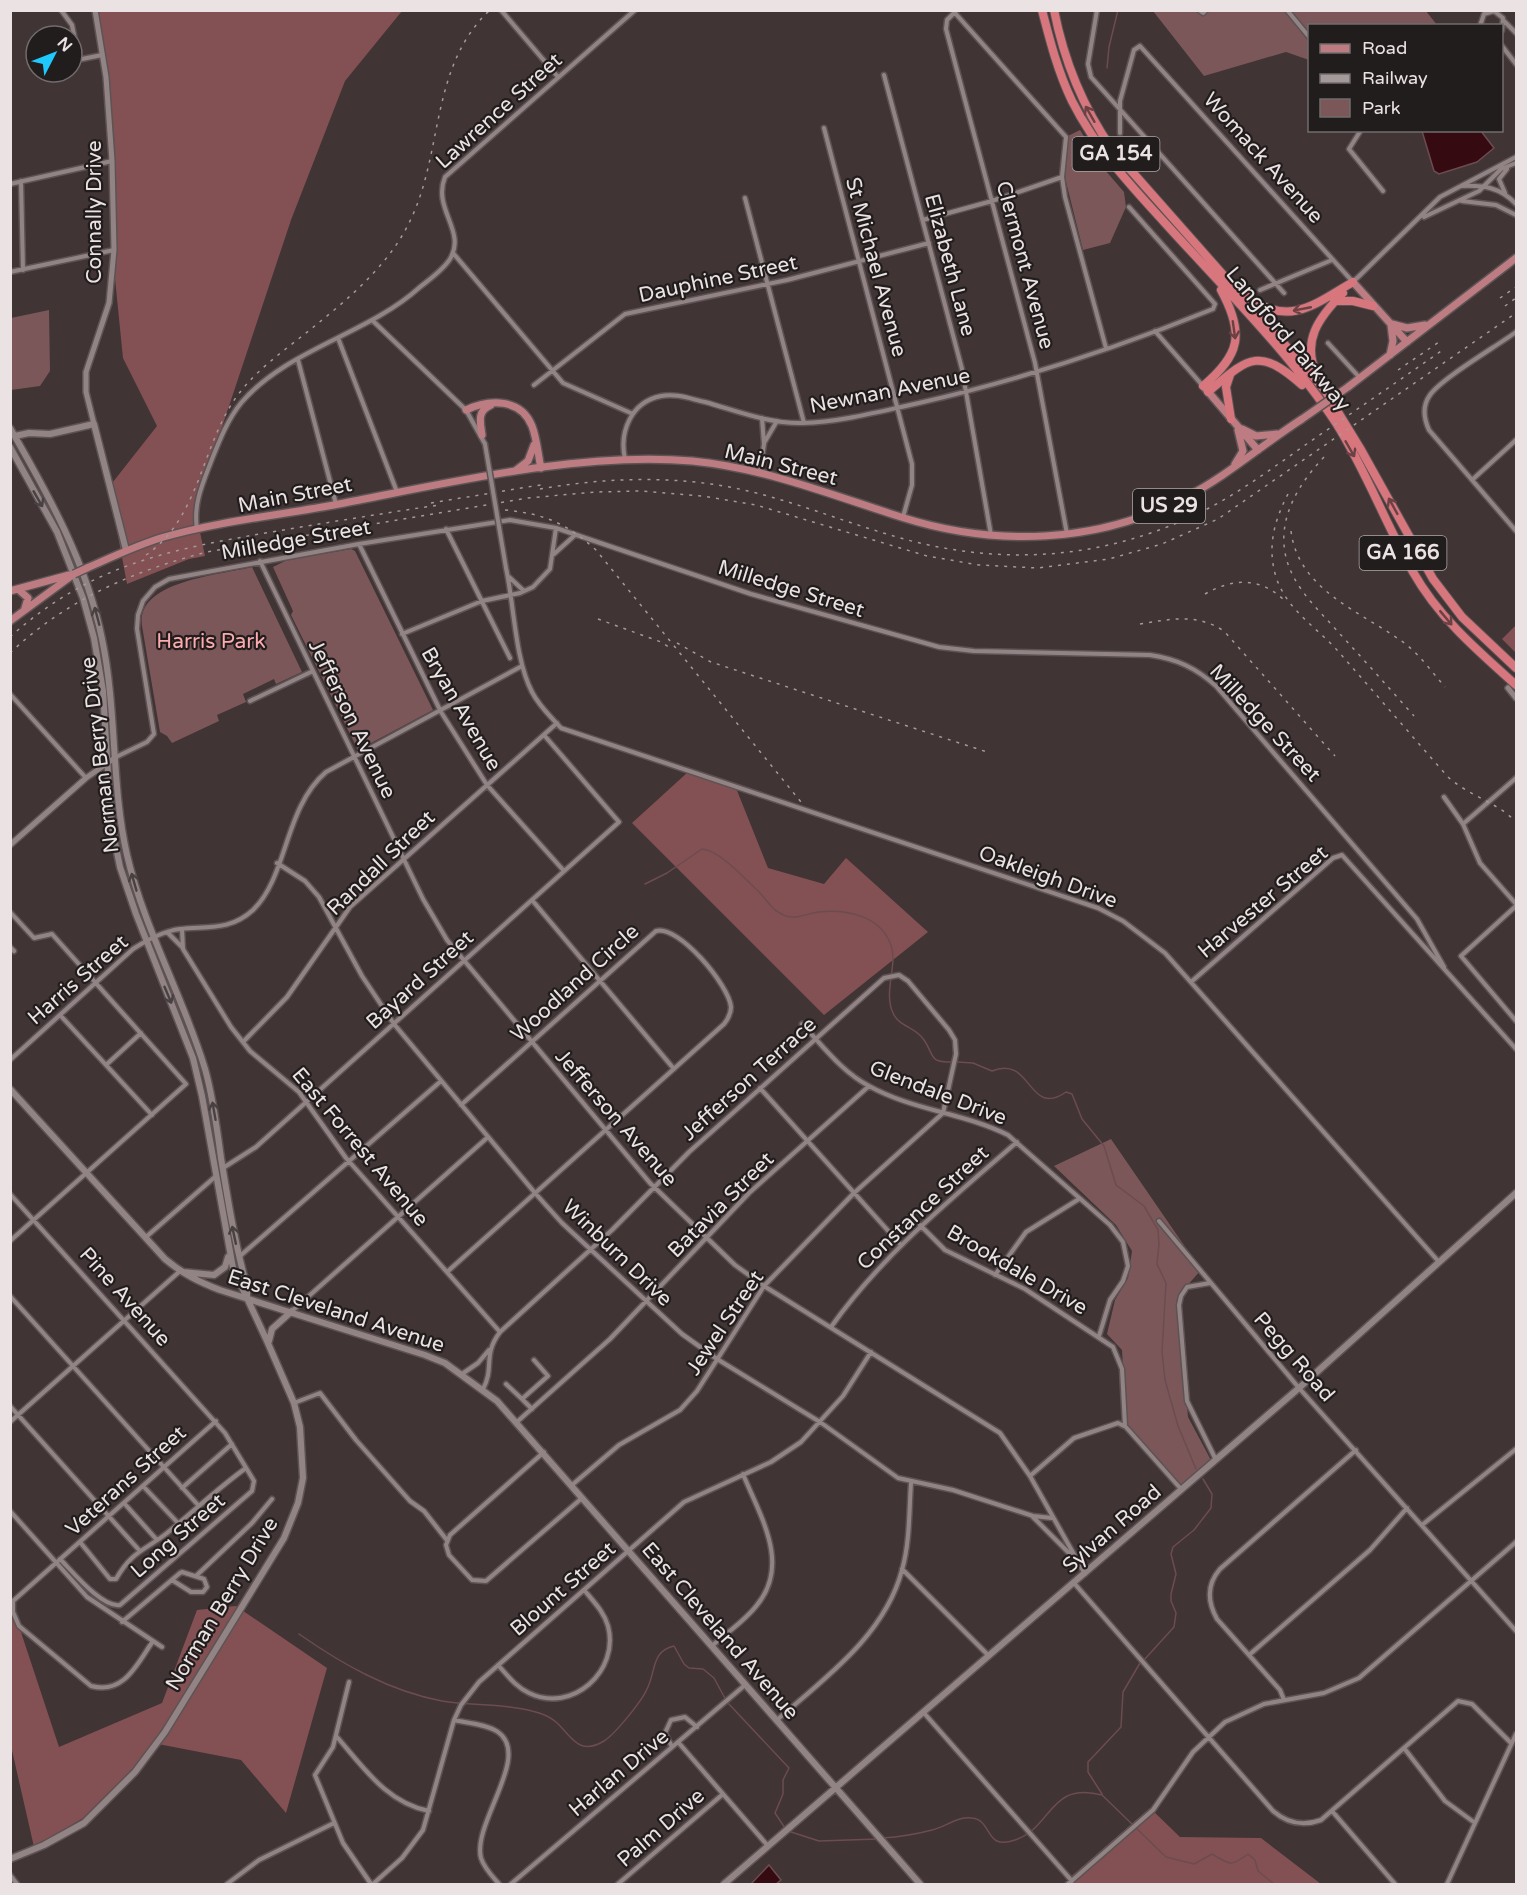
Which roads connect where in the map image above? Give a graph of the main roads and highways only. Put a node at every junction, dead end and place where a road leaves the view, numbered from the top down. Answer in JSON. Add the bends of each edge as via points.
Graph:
{"nodes":[{"id":1,"x":1042,"y":10,"type":"edge"},
{"id":2,"x":1054,"y":10,"type":"edge"},
{"id":3,"x":1516,"y":258,"type":"edge"},
{"id":4,"x":1217,"y":274,"type":"junction"},
{"id":5,"x":1353,"y":282,"type":"junction"},
{"id":6,"x":1334,"y":301,"type":"junction"},
{"id":7,"x":1373,"y":306,"type":"junction"},
{"id":8,"x":1390,"y":323,"type":"junction"},
{"id":9,"x":1431,"y":323,"type":"junction"},
{"id":10,"x":1407,"y":342,"type":"junction"},
{"id":11,"x":1389,"y":357,"type":"junction"},
{"id":12,"x":1230,"y":373,"type":"junction"},
{"id":13,"x":1206,"y":389,"type":"junction"},
{"id":14,"x":1324,"y":389,"type":"junction"},
{"id":15,"x":1318,"y":400,"type":"junction"},
{"id":16,"x":500,"y":402,"type":"junction"},
{"id":17,"x":466,"y":410,"type":"road end"},
{"id":18,"x":1234,"y":422,"type":"junction"},
{"id":19,"x":10,"y":428,"type":"edge"},
{"id":20,"x":1282,"y":432,"type":"junction"},
{"id":21,"x":482,"y":435,"type":"road end"},
{"id":22,"x":15,"y":436,"type":"junction"},
{"id":23,"x":535,"y":437,"type":"junction"},
{"id":24,"x":10,"y":447,"type":"edge"},
{"id":25,"x":1258,"y":450,"type":"junction"},
{"id":26,"x":10,"y":457,"type":"edge"},
{"id":27,"x":542,"y":468,"type":"junction"},
{"id":28,"x":1232,"y":469,"type":"junction"},
{"id":29,"x":23,"y":470,"type":"junction"},
{"id":30,"x":510,"y":474,"type":"junction"},
{"id":31,"x":126,"y":550,"type":"junction"},
{"id":32,"x":66,"y":577,"type":"junction"},
{"id":33,"x":14,"y":590,"type":"edge"},
{"id":34,"x":24,"y":610,"type":"junction"},
{"id":35,"x":10,"y":621,"type":"edge"},
{"id":36,"x":1516,"y":668,"type":"edge"},
{"id":37,"x":1516,"y":685,"type":"edge"},
{"id":38,"x":10,"y":1089,"type":"edge"},
{"id":39,"x":1516,"y":1193,"type":"edge"},
{"id":40,"x":229,"y":1250,"type":"junction"},
{"id":41,"x":180,"y":1271,"type":"junction"},
{"id":42,"x":247,"y":1297,"type":"junction"},
{"id":43,"x":292,"y":1311,"type":"junction"},
{"id":44,"x":269,"y":1345,"type":"junction"},
{"id":45,"x":836,"y":1788,"type":"junction"},
{"id":46,"x":10,"y":1859,"type":"edge"},
{"id":47,"x":724,"y":1884,"type":"edge"},
{"id":48,"x":920,"y":1884,"type":"edge"}],
"edges":[{"from":1,"to":4,"type":"highway","name":"Langford Parkway","number":"GA 154","via":[[1059,71],[1091,135],[1124,178]]},
{"from":4,"to":2,"type":"highway","name":"Langford Parkway","number":"GA 154","one_way":true,"via":[[1096,125],[1072,76]]},
{"from":3,"to":9,"type":"main road","number":"US 29"},
{"from":5,"to":4,"type":"highway","one_way":true,"via":[[1317,305],[1285,311],[1257,303]]},
{"from":4,"to":13,"type":"highway","number":"GA 154","one_way":true,"via":[[1231,313],[1235,346],[1226,366]]},
{"from":4,"to":14,"type":"highway","name":"Langford Parkway","number":"GA 166"},
{"from":4,"to":15,"type":"highway","name":"Langford Parkway","number":"GA 166"},
{"from":5,"to":6,"type":"highway"},
{"from":5,"to":7,"type":"main road","name":"Womack Avenue"},
{"from":6,"to":7,"type":"highway"},
{"from":6,"to":14,"type":"highway","via":[[1317,322],[1310,346]]},
{"from":7,"to":8,"type":"main road","name":"Womack Avenue"},
{"from":8,"to":9,"type":"main road","via":[[1407,328]]},
{"from":8,"to":10,"type":"main road","name":"Womack Avenue"},
{"from":8,"to":11,"type":"main road","via":[[1393,341]]},
{"from":9,"to":10,"type":"main road","name":"Main Street","number":"US 29"},
{"from":10,"to":11,"type":"main road","name":"Main Street","number":"US 29"},
{"from":11,"to":20,"type":"main road","name":"Main Street","number":"US 29","bridge":true},
{"from":12,"to":13,"type":"highway"},
{"from":12,"to":15,"type":"highway","via":[[1252,360],[1270,362]]},
{"from":12,"to":18,"type":"highway","via":[[1226,387]]},
{"from":13,"to":18,"type":"main road"},
{"from":36,"to":14,"type":"highway","name":"Langford Parkway","number":"GA 166","one_way":true,"via":[[1462,617],[1433,579]]},
{"from":15,"to":37,"type":"highway","name":"Langford Parkway","number":"GA 166","one_way":true,"via":[[1358,462],[1413,573],[1435,606]]},
{"from":16,"to":17,"type":"main road","via":[[481,403]]},
{"from":16,"to":21,"type":"main road","via":[[481,411]]},
{"from":16,"to":23,"type":"main road","via":[[524,413]]},
{"from":18,"to":20,"type":"main road","via":[[1256,436]]},
{"from":18,"to":25,"type":"main road"},
{"from":18,"to":28,"type":"main road","via":[[1243,451]]},
{"from":19,"to":22,"type":"main road","name":"Norman Berry Drive"},
{"from":20,"to":25,"type":"main road","name":"Main Street","number":"US 29"},
{"from":22,"to":31,"type":"main road","name":"Connally Drive","via":[[50,434],[94,424]]},
{"from":42,"to":22,"type":"main road","name":"Norman Berry Drive","one_way":true,"via":[[206,1071],[138,894],[126,852],[106,660],[88,588],[49,498]]},
{"from":23,"to":27,"type":"main road"},
{"from":23,"to":30,"type":"main road","via":[[531,457]]},
{"from":24,"to":29,"type":"main road","name":"Norman Berry Drive"},
{"from":25,"to":28,"type":"main road","name":"Main Street","number":"US 29"},
{"from":26,"to":29,"type":"main road"},
{"from":27,"to":28,"type":"main road","name":"Main Street","number":"US 29","via":[[626,460],[692,461],[760,472],[902,518],[991,536],[1067,535],[1142,517],[1186,497]]},
{"from":27,"to":30,"type":"main road","name":"Main Street","number":"US 29"},
{"from":29,"to":40,"type":"main road","name":"Norman Berry Drive","one_way":true,"via":[[57,532],[83,598],[100,672],[115,844],[146,941],[193,1058]]},
{"from":30,"to":31,"type":"main road","name":"Main Street","number":"US 29","via":[[166,536]]},
{"from":31,"to":32,"type":"main road","name":"Main Street","number":"US 29","bridge":true},
{"from":32,"to":33,"type":"main road","number":"US 29"},
{"from":32,"to":34,"type":"main road","number":"US 29"},
{"from":33,"to":34,"type":"main road","via":[[28,598]]},
{"from":34,"to":35,"type":"main road","number":"US 29"},
{"from":38,"to":41,"type":"main road","name":"East Cleveland Avenue"},
{"from":39,"to":45,"type":"main road","name":"Sylvan Road","via":[[1299,1388]]},
{"from":40,"to":41,"type":"main road","via":[[227,1264],[217,1274]]},
{"from":40,"to":42,"type":"main road","name":"Norman Berry Drive","via":[[239,1286]]},
{"from":41,"to":42,"type":"main road","name":"East Cleveland Avenue","via":[[195,1281]]},
{"from":42,"to":43,"type":"main road","name":"East Cleveland Avenue"},
{"from":42,"to":44,"type":"main road","name":"Norman Berry Drive"},
{"from":43,"to":44,"type":"main road","via":[[272,1329]]},
{"from":43,"to":45,"type":"main road","name":"East Cleveland Avenue","via":[[426,1355],[483,1389],[518,1421]]},
{"from":44,"to":46,"type":"main road","name":"Norman Berry Drive","via":[[294,1403],[303,1452],[303,1478],[291,1522],[165,1732],[135,1772],[97,1812],[71,1831]]},
{"from":45,"to":47,"type":"main road","name":"Sylvan Road"},
{"from":45,"to":48,"type":"main road","name":"East Cleveland Avenue"}]}
